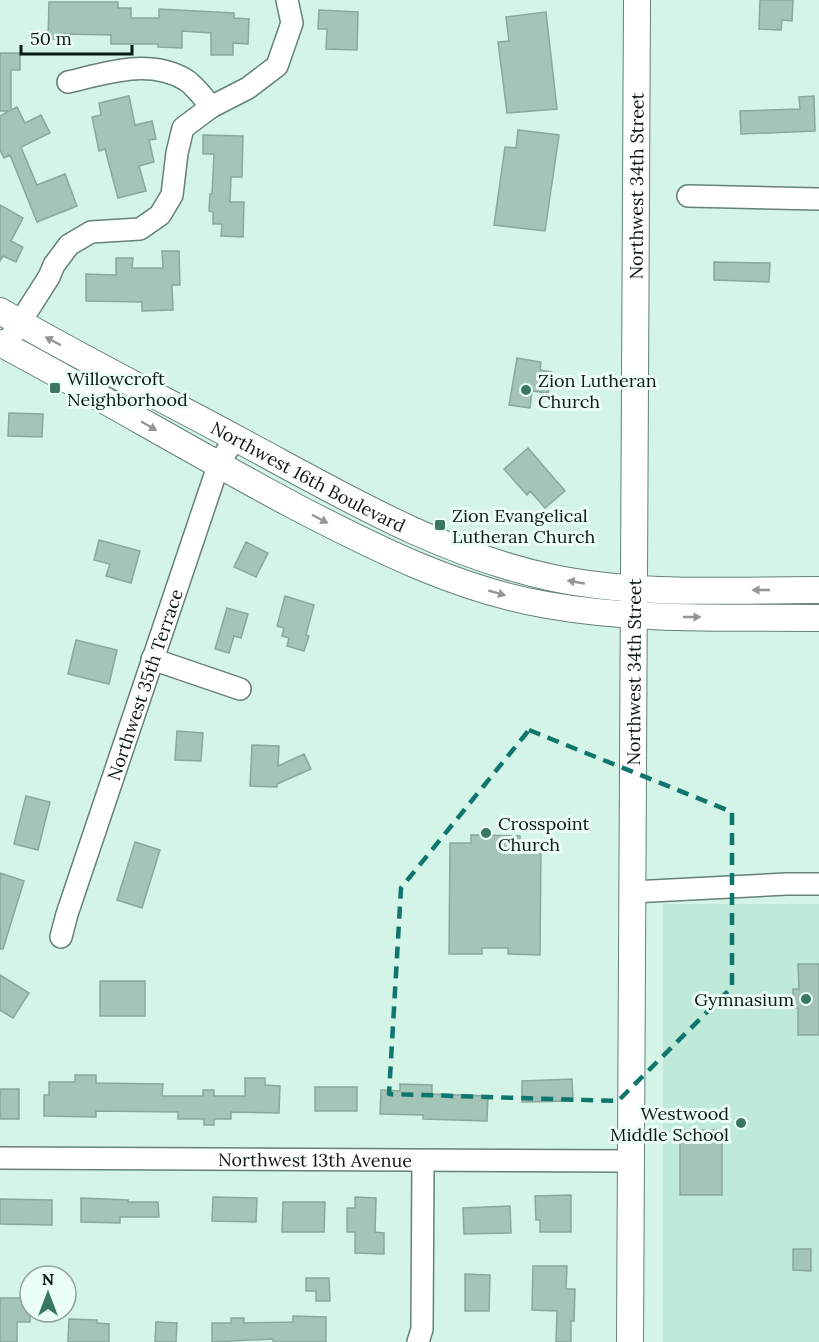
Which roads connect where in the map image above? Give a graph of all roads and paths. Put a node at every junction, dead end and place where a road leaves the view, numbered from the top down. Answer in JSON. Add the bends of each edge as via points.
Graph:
{"nodes":[{"id":1,"x":287,"y":0,"type":"edge"},
{"id":2,"x":637,"y":0,"type":"edge"},
{"id":3,"x":68,"y":82,"type":"dead end"},
{"id":4,"x":211,"y":107,"type":"junction"},
{"id":5,"x":688,"y":196,"type":"dead end"},
{"id":6,"x":819,"y":199,"type":"edge"},
{"id":7,"x":9,"y":317,"type":"edge"},
{"id":8,"x":2,"y":348,"type":"edge"},
{"id":9,"x":235,"y":437,"type":"junction"},
{"id":10,"x":218,"y":466,"type":"junction"},
{"id":11,"x":634,"y":589,"type":"junction"},
{"id":12,"x":819,"y":590,"type":"edge"},
{"id":13,"x":633,"y":617,"type":"junction"},
{"id":14,"x":819,"y":618,"type":"edge"},
{"id":15,"x":152,"y":659,"type":"junction"},
{"id":16,"x":240,"y":689,"type":"dead end"},
{"id":17,"x":819,"y":884,"type":"edge"},
{"id":18,"x":632,"y":892,"type":"junction"},
{"id":19,"x":61,"y":937,"type":"dead end"},
{"id":20,"x":0,"y":1158,"type":"edge"},
{"id":21,"x":423,"y":1161,"type":"junction"},
{"id":22,"x":630,"y":1161,"type":"junction"},
{"id":23,"x":418,"y":1342,"type":"edge"},
{"id":24,"x":630,"y":1342,"type":"edge"}],
"edges":[{"from":1,"to":4,"type":"street","via":[[292,23],[277,66],[248,88]]},
{"from":2,"to":11,"type":"main road","name":"Northwest 34th Street"},
{"from":3,"to":4,"type":"street","via":[[129,68],[163,71],[187,80]]},
{"from":4,"to":7,"type":"street","via":[[183,128],[172,195],[160,215],[140,229],[90,232],[69,245],[28,311]]},
{"from":5,"to":6,"type":"street"},
{"from":7,"to":8,"type":"street"},
{"from":9,"to":7,"type":"main road","name":"Northwest 16th Boulevard","one_way":true},
{"from":8,"to":10,"type":"main road","name":"Northwest 16th Boulevard","one_way":true},
{"from":9,"to":10,"type":"street","name":"Northwest 35th Terrace"},
{"from":11,"to":9,"type":"main road","name":"Northwest 16th Boulevard","one_way":true,"via":[[553,578],[459,551],[373,512]]},
{"from":10,"to":13,"type":"main road","name":"Northwest 16th Boulevard","one_way":true,"via":[[359,539],[442,575],[546,605]]},
{"from":10,"to":15,"type":"street","name":"Northwest 35th Terrace"},
{"from":12,"to":11,"type":"main road","name":"Northwest 16th Boulevard","one_way":true},
{"from":11,"to":13,"type":"main road","name":"Northwest 34th Street"},
{"from":13,"to":14,"type":"main road","name":"Northwest 16th Boulevard","one_way":true},
{"from":13,"to":18,"type":"main road","name":"Northwest 34th Street"},
{"from":15,"to":16,"type":"street"},
{"from":15,"to":19,"type":"street","name":"Northwest 35th Terrace"},
{"from":17,"to":18,"type":"street"},
{"from":18,"to":22,"type":"main road","name":"Northwest 34th Street"},
{"from":20,"to":21,"type":"street","name":"Northwest 13th Avenue"},
{"from":21,"to":22,"type":"street","name":"Northwest 13th Avenue"},
{"from":21,"to":23,"type":"street","via":[[422,1329]]},
{"from":22,"to":24,"type":"main road","name":"Northwest 34th Street"}]}
